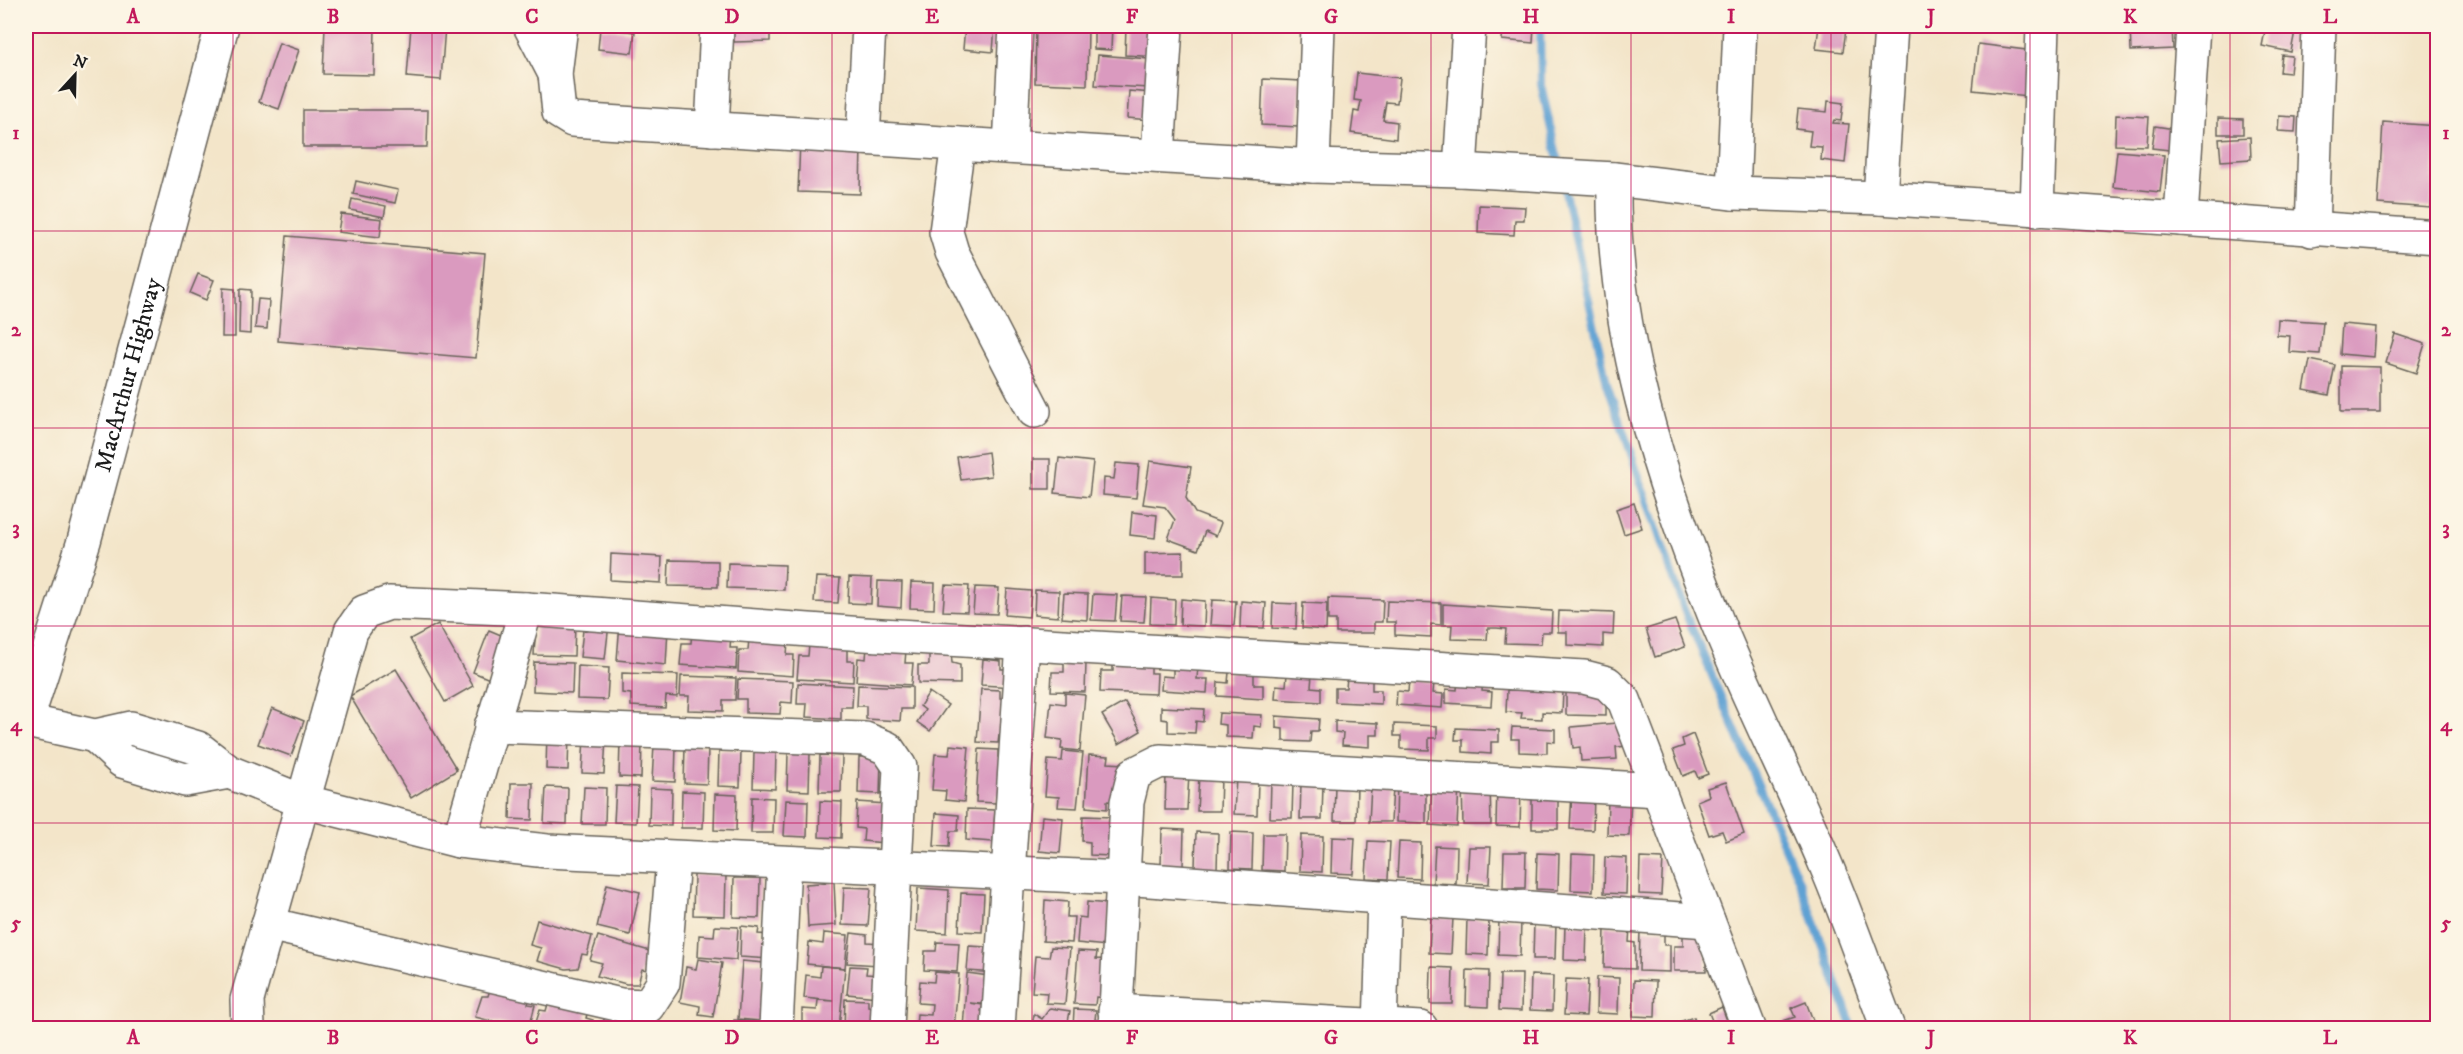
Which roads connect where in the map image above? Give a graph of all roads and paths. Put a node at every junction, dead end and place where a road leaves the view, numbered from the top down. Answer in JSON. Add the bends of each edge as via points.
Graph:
{"nodes":[{"id":1,"x":222,"y":26,"type":"edge"},
{"id":2,"x":530,"y":26,"type":"edge"},
{"id":3,"x":561,"y":26,"type":"edge"},
{"id":4,"x":717,"y":26,"type":"edge"},
{"id":5,"x":869,"y":26,"type":"edge"},
{"id":6,"x":1016,"y":26,"type":"edge"},
{"id":7,"x":1166,"y":26,"type":"edge"},
{"id":8,"x":1318,"y":26,"type":"edge"},
{"id":9,"x":1469,"y":26,"type":"edge"},
{"id":10,"x":1740,"y":26,"type":"edge"},
{"id":11,"x":1891,"y":26,"type":"edge"},
{"id":12,"x":2043,"y":26,"type":"edge"},
{"id":13,"x":2193,"y":26,"type":"edge"},
{"id":14,"x":2319,"y":26,"type":"edge"},
{"id":15,"x":555,"y":74,"type":"junction"},
{"id":16,"x":712,"y":129,"type":"junction"},
{"id":17,"x":863,"y":138,"type":"junction"},
{"id":18,"x":957,"y":144,"type":"junction"},
{"id":19,"x":1010,"y":147,"type":"junction"},
{"id":20,"x":1158,"y":156,"type":"junction"},
{"id":21,"x":1313,"y":166,"type":"junction"},
{"id":22,"x":1460,"y":170,"type":"junction"},
{"id":23,"x":1614,"y":179,"type":"junction"},
{"id":24,"x":1733,"y":193,"type":"junction"},
{"id":25,"x":1880,"y":198,"type":"junction"},
{"id":26,"x":2037,"y":210,"type":"junction"},
{"id":27,"x":2181,"y":219,"type":"junction"},
{"id":28,"x":2312,"y":230,"type":"junction"},
{"id":29,"x":2438,"y":237,"type":"edge"},
{"id":30,"x":1034,"y":411,"type":"dead end"},
{"id":31,"x":526,"y":609,"type":"junction"},
{"id":32,"x":1023,"y":643,"type":"junction"},
{"id":33,"x":26,"y":721,"type":"edge"},
{"id":34,"x":491,"y":726,"type":"junction"},
{"id":35,"x":1658,"y":790,"type":"junction"},
{"id":36,"x":302,"y":801,"type":"junction"},
{"id":37,"x":459,"y":841,"type":"junction"},
{"id":38,"x":673,"y":859,"type":"junction"},
{"id":39,"x":784,"y":863,"type":"junction"},
{"id":40,"x":897,"y":867,"type":"junction"},
{"id":41,"x":1008,"y":872,"type":"junction"},
{"id":42,"x":1122,"y":878,"type":"junction"},
{"id":43,"x":1384,"y":897,"type":"junction"},
{"id":44,"x":1708,"y":921,"type":"junction"},
{"id":45,"x":268,"y":924,"type":"junction"},
{"id":46,"x":1115,"y":1020,"type":"edge"},
{"id":47,"x":1381,"y":1027,"type":"edge"},
{"id":48,"x":248,"y":1029,"type":"edge"},
{"id":49,"x":776,"y":1029,"type":"edge"},
{"id":50,"x":887,"y":1029,"type":"edge"},
{"id":51,"x":998,"y":1029,"type":"edge"},
{"id":52,"x":1421,"y":1029,"type":"edge"},
{"id":53,"x":1749,"y":1029,"type":"edge"},
{"id":54,"x":1888,"y":1029,"type":"edge"}],
"edges":[{"from":1,"to":33,"type":"main road","name":"MacArthur Highway","via":[[84,542]]},
{"from":2,"to":15,"type":"main road"},
{"from":3,"to":15,"type":"main road"},
{"from":4,"to":16,"type":"main road"},
{"from":5,"to":17,"type":"main road"},
{"from":6,"to":19,"type":"main road"},
{"from":7,"to":20,"type":"main road"},
{"from":8,"to":21,"type":"main road"},
{"from":9,"to":22,"type":"main road"},
{"from":10,"to":24,"type":"main road"},
{"from":11,"to":25,"type":"main road"},
{"from":12,"to":26,"type":"main road"},
{"from":13,"to":27,"type":"main road"},
{"from":14,"to":28,"type":"main road"},
{"from":15,"to":16,"type":"main road","via":[[559,112],[572,120]]},
{"from":16,"to":17,"type":"main road"},
{"from":17,"to":18,"type":"main road"},
{"from":18,"to":19,"type":"main road"},
{"from":18,"to":30,"type":"main road","via":[[946,232],[952,252]]},
{"from":19,"to":20,"type":"main road"},
{"from":20,"to":21,"type":"main road"},
{"from":21,"to":22,"type":"main road"},
{"from":22,"to":23,"type":"main road"},
{"from":23,"to":24,"type":"main road"},
{"from":23,"to":54,"type":"main road","via":[[1620,300],[1652,442],[1714,615],[1826,864]]},
{"from":24,"to":25,"type":"main road"},
{"from":25,"to":26,"type":"main road"},
{"from":26,"to":27,"type":"main road"},
{"from":27,"to":28,"type":"main road"},
{"from":28,"to":29,"type":"main road"},
{"from":31,"to":32,"type":"main road"},
{"from":31,"to":34,"type":"main road"},
{"from":31,"to":36,"type":"main road","via":[[389,603],[364,612],[351,631]]},
{"from":32,"to":35,"type":"main road","via":[[1584,677],[1607,683],[1624,700]]},
{"from":32,"to":41,"type":"main road"},
{"from":33,"to":36,"type":"main road","via":[[95,736],[131,728],[163,736],[198,748],[229,772]]},
{"from":34,"to":37,"type":"main road"},
{"from":34,"to":40,"type":"main road","via":[[865,739],[887,748],[900,767]]},
{"from":35,"to":42,"type":"main road","via":[[1160,761],[1134,774],[1127,802]]},
{"from":35,"to":44,"type":"main road"},
{"from":36,"to":37,"type":"main road"},
{"from":36,"to":45,"type":"main road"},
{"from":37,"to":38,"type":"main road"},
{"from":38,"to":39,"type":"main road"},
{"from":38,"to":45,"type":"main road","via":[[663,983],[648,1006],[621,1005]]},
{"from":39,"to":40,"type":"main road"},
{"from":39,"to":49,"type":"main road"},
{"from":40,"to":41,"type":"main road"},
{"from":40,"to":50,"type":"main road"},
{"from":41,"to":42,"type":"main road"},
{"from":41,"to":51,"type":"main road"},
{"from":42,"to":43,"type":"main road"},
{"from":42,"to":46,"type":"main road"},
{"from":43,"to":44,"type":"main road"},
{"from":43,"to":47,"type":"main road"},
{"from":44,"to":53,"type":"main road"},
{"from":45,"to":48,"type":"main road","via":[[247,1000]]},
{"from":46,"to":47,"type":"main road"},
{"from":47,"to":52,"type":"main road"}]}
